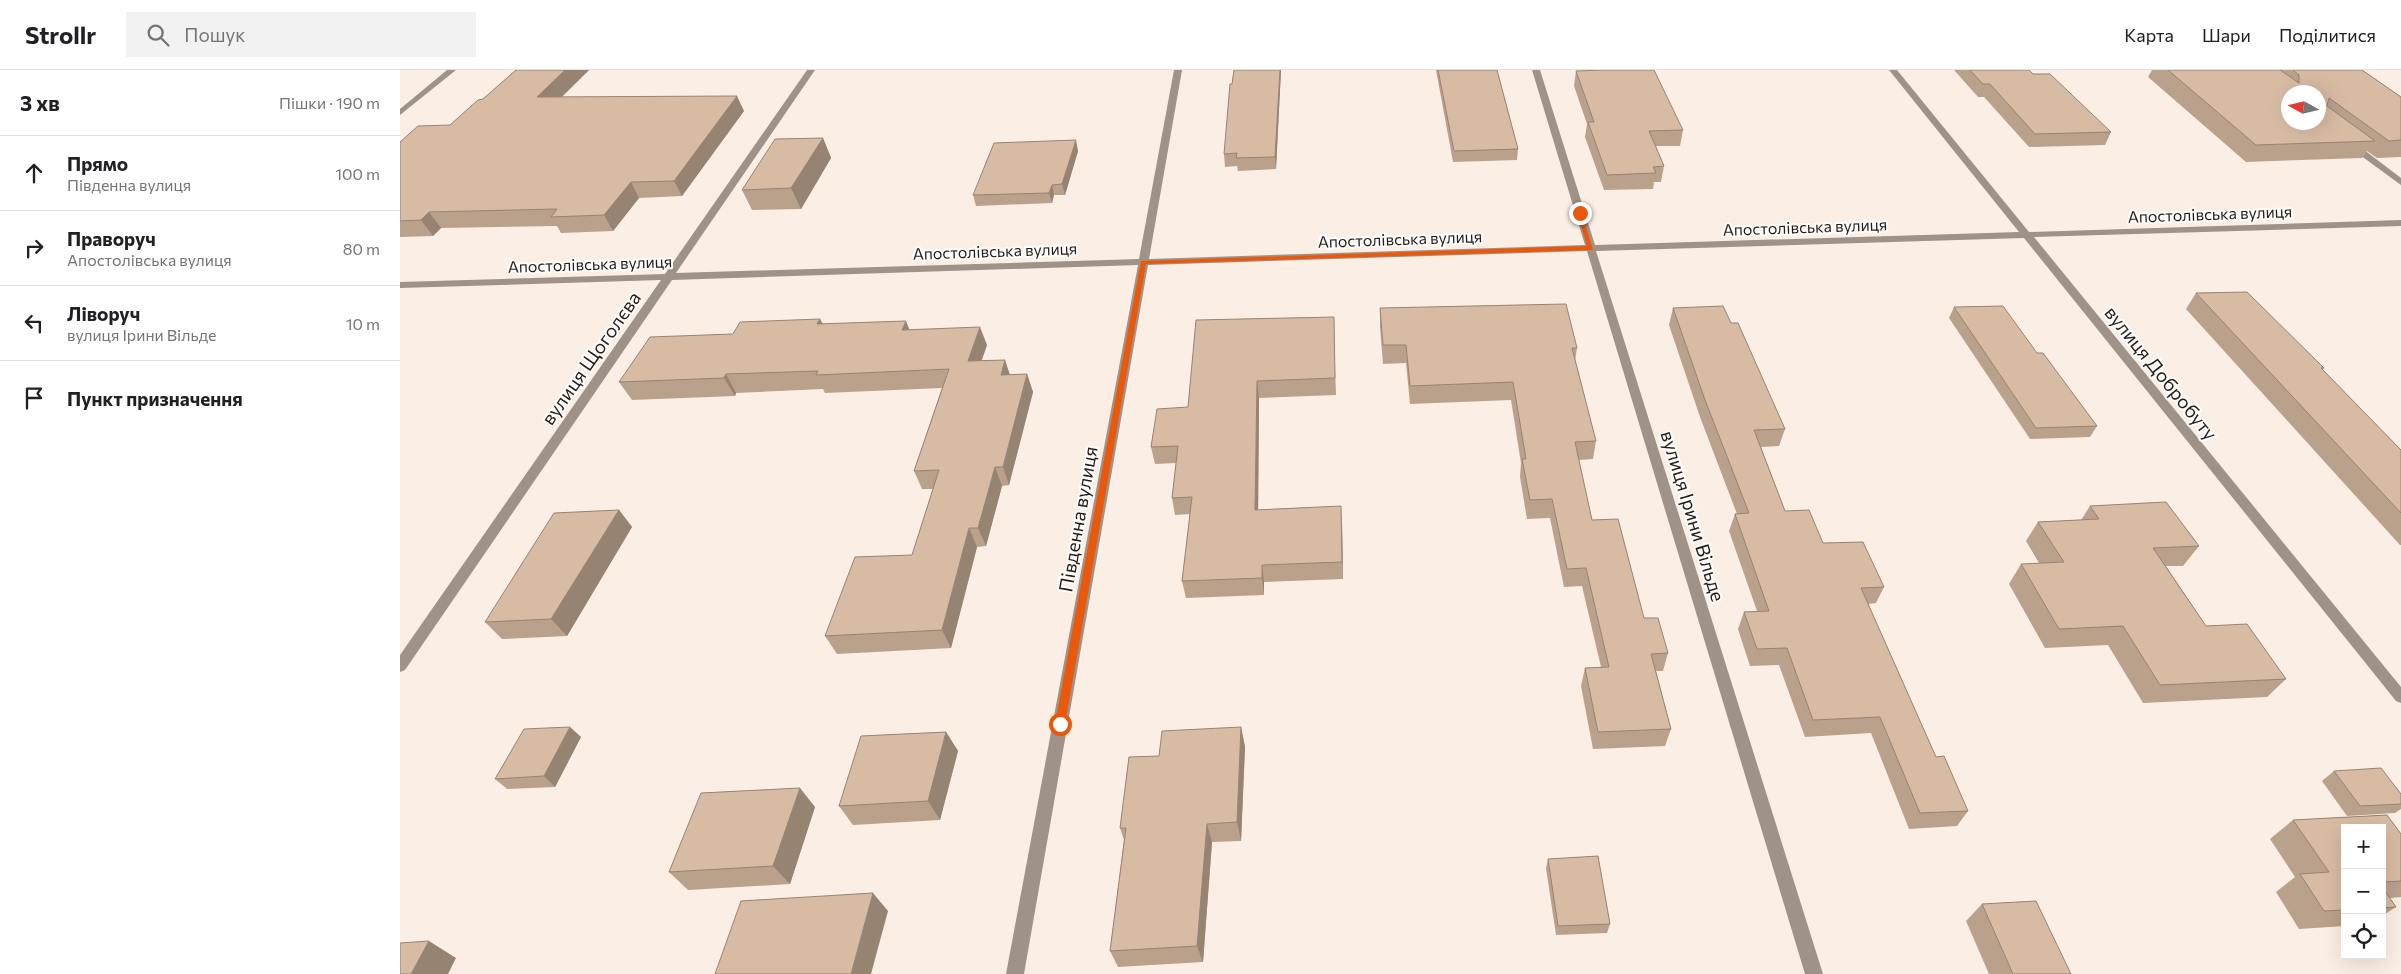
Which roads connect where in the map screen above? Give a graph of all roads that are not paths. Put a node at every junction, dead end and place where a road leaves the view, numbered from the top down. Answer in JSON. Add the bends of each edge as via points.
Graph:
{"nodes":[{"id":1,"x":452,"y":70,"type":"edge"},
{"id":2,"x":811,"y":70,"type":"edge"},
{"id":3,"x":1178,"y":70,"type":"edge"},
{"id":4,"x":1536,"y":70,"type":"edge"},
{"id":5,"x":1893,"y":70,"type":"edge"},
{"id":6,"x":400,"y":113,"type":"edge"},
{"id":7,"x":2341,"y":136,"type":"edge"},
{"id":8,"x":2401,"y":182,"type":"edge"},
{"id":9,"x":2401,"y":223,"type":"edge"},
{"id":10,"x":2026,"y":235,"type":"junction"},
{"id":11,"x":1590,"y":248,"type":"junction"},
{"id":12,"x":1143,"y":262,"type":"junction"},
{"id":13,"x":668,"y":276,"type":"junction"},
{"id":14,"x":400,"y":285,"type":"edge"},
{"id":15,"x":400,"y":666,"type":"edge"},
{"id":16,"x":2401,"y":697,"type":"edge"},
{"id":17,"x":1015,"y":974,"type":"edge"},
{"id":18,"x":1814,"y":974,"type":"edge"}],
"edges":[{"from":1,"to":6,"type":"street"},
{"from":2,"to":13,"type":"street","name":"вулиця Щоголєва"},
{"from":3,"to":12,"type":"street","name":"Південна вулиця"},
{"from":4,"to":11,"type":"street","name":"вулиця Ірини Вільде"},
{"from":5,"to":10,"type":"street","name":"вулиця Добробуту"},
{"from":7,"to":8,"type":"street"},
{"from":9,"to":10,"type":"street","name":"Апостолівська вулиця"},
{"from":10,"to":11,"type":"street","name":"Апостолівська вулиця"},
{"from":10,"to":16,"type":"street","name":"вулиця Добробуту"},
{"from":11,"to":12,"type":"street","name":"Апостолівська вулиця"},
{"from":11,"to":18,"type":"street","name":"вулиця Ірини Вільде"},
{"from":12,"to":13,"type":"street","name":"Апостолівська вулиця"},
{"from":12,"to":17,"type":"street","name":"Південна вулиця"},
{"from":13,"to":14,"type":"street","name":"Апостолівська вулиця"},
{"from":13,"to":15,"type":"street","name":"вулиця Щоголєва"}]}
